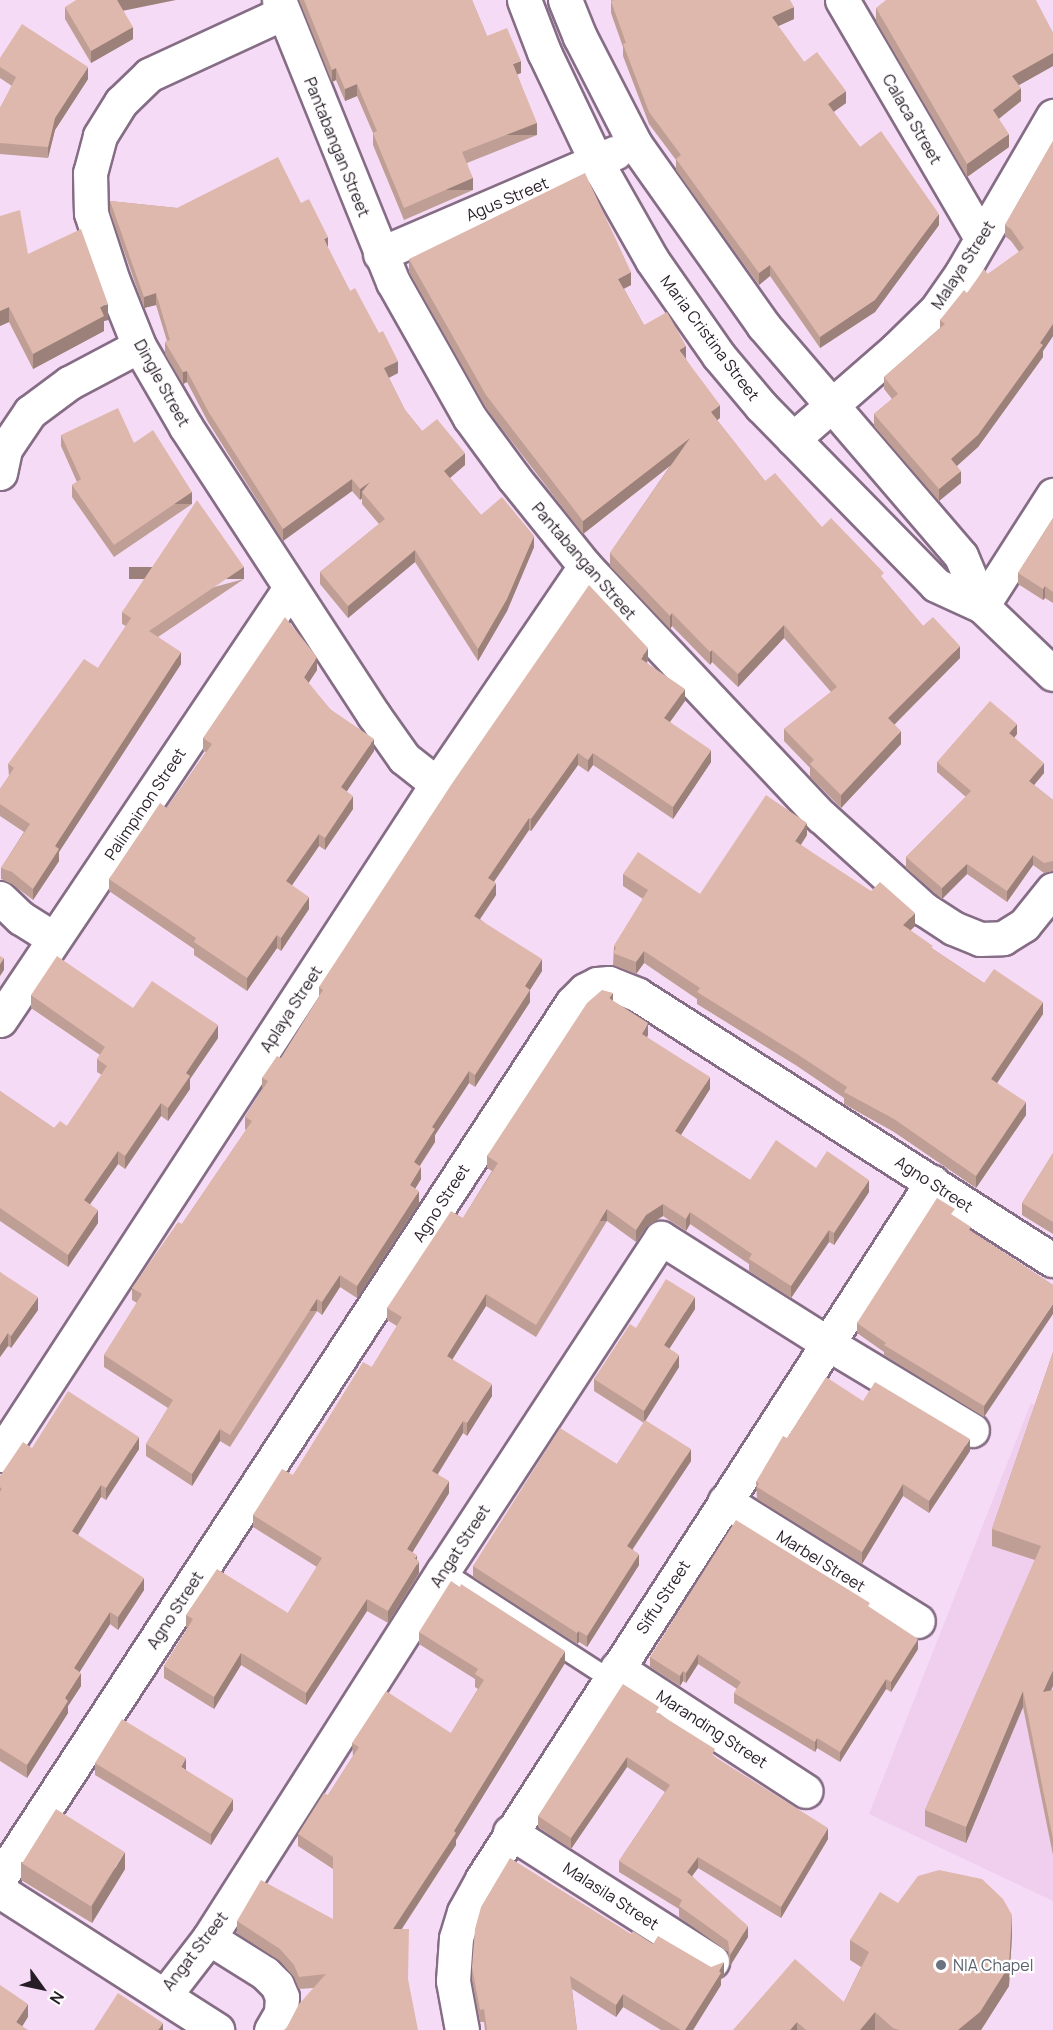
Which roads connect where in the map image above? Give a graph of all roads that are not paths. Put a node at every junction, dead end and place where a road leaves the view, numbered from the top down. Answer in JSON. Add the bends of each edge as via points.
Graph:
{"nodes":[{"id":1,"x":524,"y":0,"type":"edge"},
{"id":2,"x":565,"y":0,"type":"edge"},
{"id":3,"x":842,"y":0,"type":"edge"},
{"id":4,"x":281,"y":7,"type":"edge"},
{"id":5,"x":1053,"y":116,"type":"edge"},
{"id":6,"x":635,"y":144,"type":"junction"},
{"id":7,"x":596,"y":161,"type":"junction"},
{"id":8,"x":981,"y":238,"type":"junction"},
{"id":9,"x":380,"y":254,"type":"junction"},
{"id":10,"x":139,"y":346,"type":"junction"},
{"id":11,"x":831,"y":405,"type":"junction"},
{"id":12,"x":793,"y":439,"type":"junction"},
{"id":13,"x":0,"y":473,"type":"edge"},
{"id":14,"x":1053,"y":495,"type":"edge"},
{"id":15,"x":585,"y":566,"type":"junction"},
{"id":16,"x":291,"y":588,"type":"junction"},
{"id":17,"x":982,"y":606,"type":"junction"},
{"id":18,"x":1053,"y":674,"type":"edge"},
{"id":19,"x":437,"y":784,"type":"junction"},
{"id":20,"x":1053,"y":890,"type":"edge"},
{"id":21,"x":0,"y":898,"type":"edge"},
{"id":22,"x":53,"y":938,"type":"junction"},
{"id":23,"x":0,"y":1020,"type":"edge"},
{"id":24,"x":932,"y":1182,"type":"junction"},
{"id":25,"x":1053,"y":1260,"type":"edge"},
{"id":26,"x":827,"y":1343,"type":"junction"},
{"id":27,"x":972,"y":1430,"type":"dead end"},
{"id":28,"x":0,"y":1455,"type":"edge"},
{"id":29,"x":725,"y":1501,"type":"junction"},
{"id":30,"x":442,"y":1571,"type":"junction"},
{"id":31,"x":918,"y":1621,"type":"dead end"},
{"id":32,"x":613,"y":1673,"type":"junction"},
{"id":33,"x":806,"y":1791,"type":"dead end"},
{"id":34,"x":510,"y":1832,"type":"junction"},
{"id":35,"x":0,"y":1878,"type":"edge"},
{"id":36,"x":0,"y":1891,"type":"edge"},
{"id":37,"x":209,"y":1938,"type":"junction"},
{"id":38,"x":712,"y":1961,"type":"dead end"},
{"id":39,"x":165,"y":1995,"type":"junction"},
{"id":40,"x":217,"y":2030,"type":"edge"},
{"id":41,"x":271,"y":2030,"type":"edge"},
{"id":42,"x":462,"y":2030,"type":"edge"}],
"edges":[{"from":1,"to":7,"type":"street","name":"Maria Cristina Street"},
{"from":2,"to":6,"type":"street","name":"Maria Cristina Street"},
{"from":3,"to":8,"type":"street","name":"Calaca Street"},
{"from":4,"to":9,"type":"street","name":"Pantabangan Street"},
{"from":4,"to":10,"type":"street","name":"Dingle Street","via":[[149,75],[121,102],[100,136],[90,173],[91,213]]},
{"from":5,"to":8,"type":"street","name":"Malaya Street"},
{"from":6,"to":7,"type":"street","name":"Agus Street"},
{"from":6,"to":11,"type":"street","name":"Maria Cristina Street","via":[[763,325]]},
{"from":7,"to":9,"type":"street","name":"Agus Street"},
{"from":7,"to":12,"type":"street","name":"Maria Cristina Street","via":[[652,260],[720,356]]},
{"from":8,"to":11,"type":"street","name":"Malaya Street","via":[[936,310]]},
{"from":9,"to":15,"type":"street","name":"Pantabangan Street","via":[[470,418]]},
{"from":10,"to":13,"type":"street","via":[[69,383],[30,412],[5,449]]},
{"from":10,"to":16,"type":"street","name":"Dingle Street","via":[[186,427]]},
{"from":11,"to":12,"type":"street","name":"Malaya Street"},
{"from":11,"to":17,"type":"street","name":"Maria Cristina Street","via":[[961,556]]},
{"from":12,"to":17,"type":"street","name":"Maria Cristina Street","via":[[936,585]]},
{"from":14,"to":17,"type":"street"},
{"from":15,"to":19,"type":"street","name":"Aplaya Street"},
{"from":15,"to":20,"type":"street","name":"Pantabangan Street","via":[[821,816],[924,909],[953,928],[980,939],[1003,938],[1024,925]]},
{"from":16,"to":19,"type":"street","name":"Dingle Street","via":[[405,758]]},
{"from":16,"to":22,"type":"street","name":"Palimpinon Street"},
{"from":17,"to":18,"type":"street","name":"Maria Cristina Street"},
{"from":19,"to":28,"type":"street","name":"Aplaya Street"},
{"from":21,"to":22,"type":"street","via":[[21,918]]},
{"from":22,"to":23,"type":"street","name":"Palimpinon Street"},
{"from":24,"to":25,"type":"street","name":"Agno Street"},
{"from":24,"to":26,"type":"street","name":"Siffu Street"},
{"from":24,"to":35,"type":"street","name":"Agno Street","via":[[638,995],[609,983],[585,990],[566,1013]]},
{"from":26,"to":27,"type":"street","name":"Angat Street"},
{"from":26,"to":29,"type":"street","name":"Siffu Street"},
{"from":26,"to":30,"type":"street","name":"Angat Street","via":[[661,1238]]},
{"from":29,"to":31,"type":"street","name":"Marbel Street"},
{"from":29,"to":32,"type":"street","name":"Siffu Street"},
{"from":30,"to":32,"type":"lane"},
{"from":30,"to":37,"type":"street","name":"Angat Street"},
{"from":32,"to":33,"type":"street","name":"Maranding Street"},
{"from":32,"to":34,"type":"street","name":"Siffu Street"},
{"from":34,"to":38,"type":"street","name":"Malasila Street"},
{"from":34,"to":42,"type":"street","name":"Siffu Street","via":[[464,1912],[456,1938],[453,1981]]},
{"from":36,"to":39,"type":"street","name":"Angat Street"},
{"from":37,"to":39,"type":"street","name":"Angat Street"},
{"from":37,"to":41,"type":"street","via":[[265,1973],[277,1985],[282,1997],[281,2013]]},
{"from":39,"to":40,"type":"street"}]}
